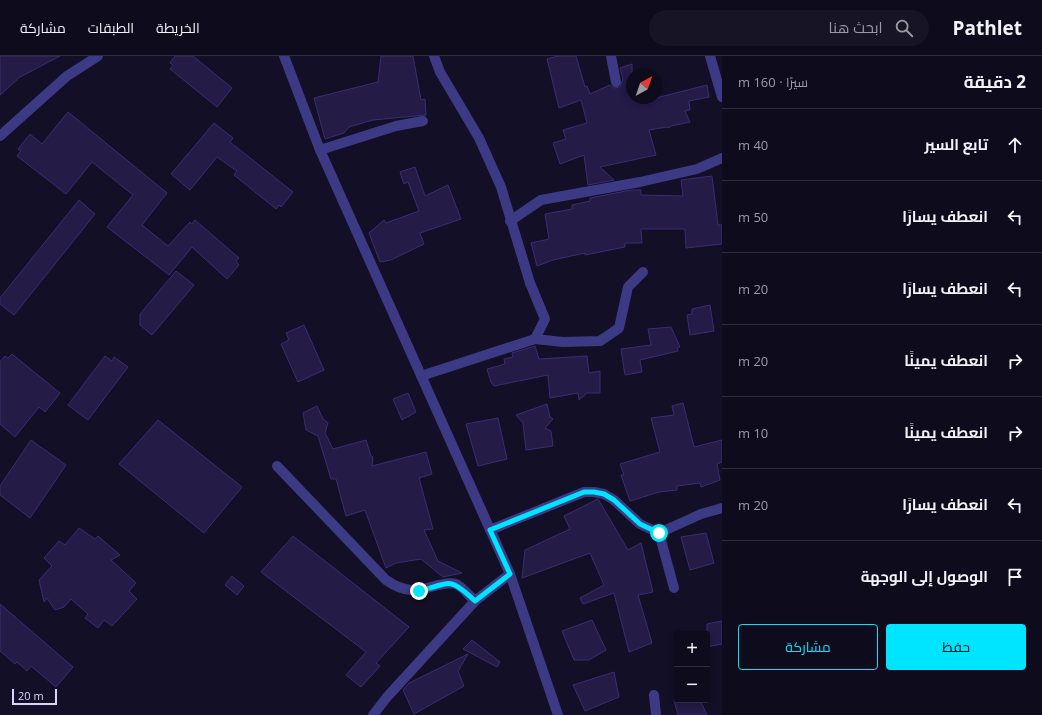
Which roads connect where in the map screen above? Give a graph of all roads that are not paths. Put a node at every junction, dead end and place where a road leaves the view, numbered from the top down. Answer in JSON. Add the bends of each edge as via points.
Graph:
{"nodes":[{"id":1,"x":98,"y":56,"type":"edge"},
{"id":2,"x":284,"y":56,"type":"edge"},
{"id":3,"x":434,"y":56,"type":"edge"},
{"id":4,"x":611,"y":56,"type":"edge"},
{"id":5,"x":710,"y":56,"type":"edge"},
{"id":6,"x":616,"y":82,"type":"dead end"},
{"id":7,"x":722,"y":96,"type":"edge"},
{"id":8,"x":423,"y":121,"type":"dead end"},
{"id":9,"x":0,"y":136,"type":"edge"},
{"id":10,"x":320,"y":150,"type":"junction"},
{"id":11,"x":722,"y":158,"type":"edge"},
{"id":12,"x":510,"y":221,"type":"junction"},
{"id":13,"x":643,"y":272,"type":"dead end"},
{"id":14,"x":535,"y":339,"type":"junction"},
{"id":15,"x":421,"y":376,"type":"junction"},
{"id":16,"x":277,"y":466,"type":"dead end"},
{"id":17,"x":722,"y":508,"type":"edge"},
{"id":18,"x":490,"y":530,"type":"junction"},
{"id":19,"x":659,"y":533,"type":"junction"},
{"id":20,"x":510,"y":574,"type":"junction"},
{"id":21,"x":674,"y":588,"type":"dead end"},
{"id":22,"x":475,"y":601,"type":"junction"},
{"id":23,"x":654,"y":695,"type":"dead end"},
{"id":24,"x":373,"y":715,"type":"edge"},
{"id":25,"x":558,"y":715,"type":"edge"},
{"id":26,"x":656,"y":715,"type":"edge"}],
"edges":[{"from":1,"to":9,"type":"street","via":[[67,76]]},
{"from":2,"to":10,"type":"street"},
{"from":3,"to":12,"type":"street","via":[[440,72],[479,138],[501,188]]},
{"from":4,"to":6,"type":"street"},
{"from":5,"to":7,"type":"street"},
{"from":8,"to":10,"type":"street","via":[[396,126]]},
{"from":10,"to":15,"type":"street"},
{"from":11,"to":12,"type":"street","via":[[697,169],[541,200]]},
{"from":12,"to":14,"type":"street","via":[[530,283],[545,319]]},
{"from":13,"to":14,"type":"street","via":[[628,287],[620,328],[600,341],[563,342]]},
{"from":14,"to":15,"type":"street"},
{"from":15,"to":18,"type":"street"},
{"from":16,"to":22,"type":"street","via":[[375,569],[397,588],[419,591],[454,583]]},
{"from":17,"to":19,"type":"street","via":[[701,514]]},
{"from":18,"to":19,"type":"street","via":[[589,492],[604,494],[640,524]]},
{"from":18,"to":20,"type":"street"},
{"from":19,"to":21,"type":"street"},
{"from":20,"to":22,"type":"street"},
{"from":20,"to":25,"type":"street"},
{"from":22,"to":24,"type":"street"},
{"from":23,"to":26,"type":"street"}]}
